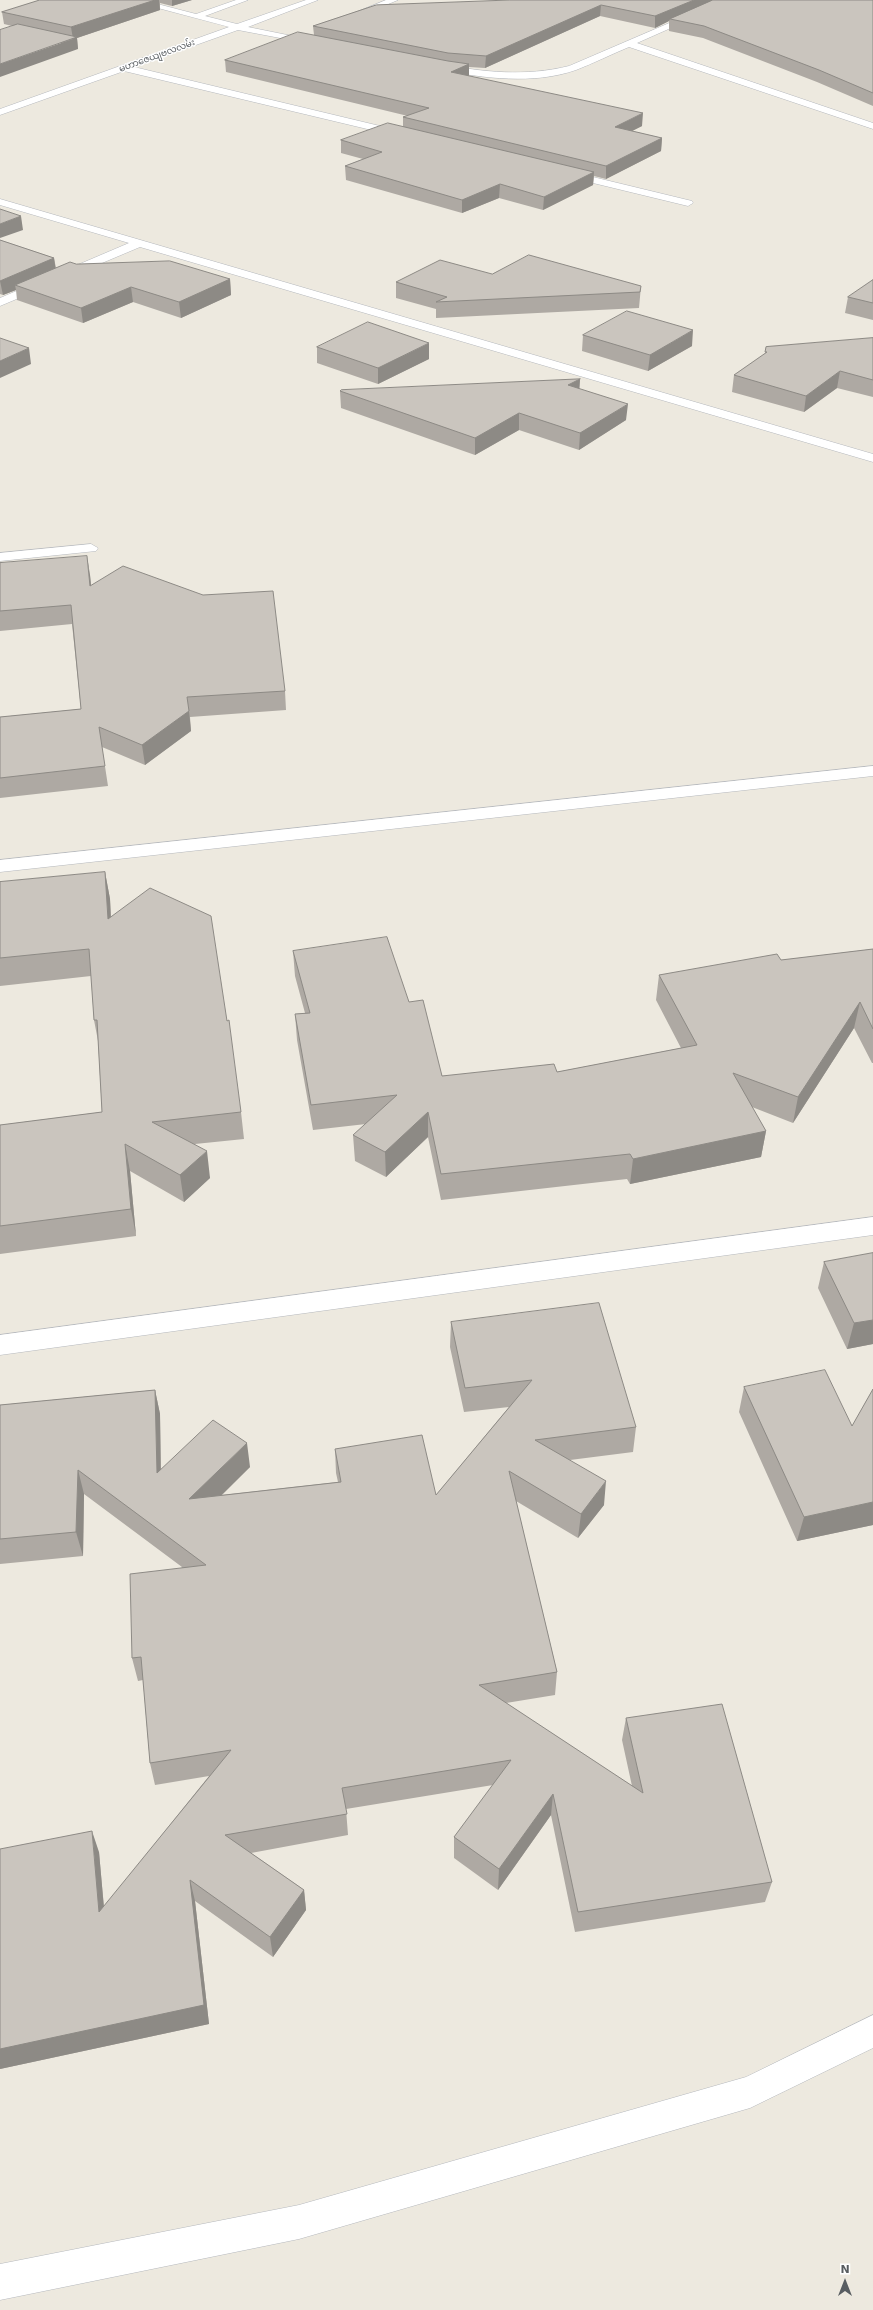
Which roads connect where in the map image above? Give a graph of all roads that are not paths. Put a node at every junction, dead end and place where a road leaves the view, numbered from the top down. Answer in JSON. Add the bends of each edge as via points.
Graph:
{"nodes":[{"id":1,"x":132,"y":0,"type":"edge"},
{"id":2,"x":244,"y":0,"type":"edge"},
{"id":3,"x":314,"y":0,"type":"edge"},
{"id":4,"x":394,"y":0,"type":"edge"},
{"id":5,"x":730,"y":0,"type":"edge"},
{"id":6,"x":195,"y":17,"type":"junction"},
{"id":7,"x":343,"y":19,"type":"edge"},
{"id":8,"x":237,"y":27,"type":"junction"},
{"id":9,"x":306,"y":33,"type":"edge"},
{"id":10,"x":292,"y":38,"type":"junction"},
{"id":11,"x":323,"y":44,"type":"edge"},
{"id":12,"x":630,"y":44,"type":"junction"},
{"id":13,"x":432,"y":66,"type":"edge"},
{"id":14,"x":124,"y":68,"type":"junction"},
{"id":15,"x":0,"y":112,"type":"edge"},
{"id":16,"x":873,"y":126,"type":"edge"},
{"id":17,"x":418,"y":138,"type":"edge"},
{"id":18,"x":557,"y":171,"type":"edge"},
{"id":19,"x":0,"y":202,"type":"edge"},
{"id":20,"x":688,"y":202,"type":"dead end"},
{"id":21,"x":139,"y":243,"type":"junction"},
{"id":22,"x":0,"y":302,"type":"edge"},
{"id":23,"x":873,"y":458,"type":"edge"},
{"id":24,"x":91,"y":548,"type":"dead end"},
{"id":25,"x":0,"y":557,"type":"edge"},
{"id":26,"x":873,"y":771,"type":"edge"},
{"id":27,"x":0,"y":866,"type":"edge"},
{"id":28,"x":873,"y":1226,"type":"edge"},
{"id":29,"x":0,"y":1346,"type":"edge"},
{"id":30,"x":873,"y":2031,"type":"edge"},
{"id":31,"x":0,"y":2282,"type":"edge"}],
"edges":[{"from":1,"to":6,"type":"street"},
{"from":2,"to":6,"type":"street"},
{"from":3,"to":8,"type":"street","name":"မဟာဇေယျဗလလမ်း"},
{"from":4,"to":7,"type":"street"},
{"from":5,"to":12,"type":"street"},
{"from":6,"to":8,"type":"street"},
{"from":8,"to":10,"type":"street"},
{"from":8,"to":14,"type":"street","name":"မဟာဇေယျဗလလမ်း"},
{"from":9,"to":10,"type":"street"},
{"from":10,"to":11,"type":"street"},
{"from":12,"to":13,"type":"street","via":[[572,68],[526,78]]},
{"from":12,"to":16,"type":"street"},
{"from":14,"to":15,"type":"street","name":"မဟာဇေယျဗလလမ်း"},
{"from":14,"to":17,"type":"street"},
{"from":18,"to":20,"type":"street"},
{"from":19,"to":21,"type":"street"},
{"from":21,"to":22,"type":"street"},
{"from":21,"to":23,"type":"street"},
{"from":24,"to":25,"type":"street"},
{"from":26,"to":27,"type":"street"},
{"from":28,"to":29,"type":"street"},
{"from":30,"to":31,"type":"street","via":[[750,2092],[299,2222]]}]}
